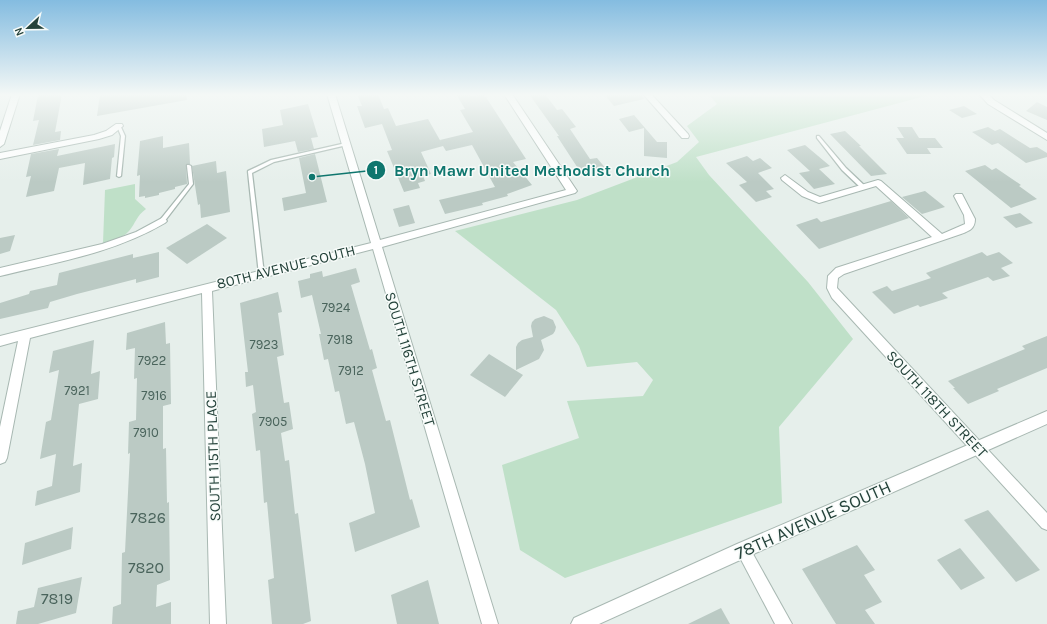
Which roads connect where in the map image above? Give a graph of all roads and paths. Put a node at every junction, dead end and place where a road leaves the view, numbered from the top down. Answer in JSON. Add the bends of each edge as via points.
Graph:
{"nodes":[{"id":1,"x":7,"y":123,"type":"edge"},
{"id":2,"x":340,"y":123,"type":"edge"},
{"id":3,"x":527,"y":123,"type":"edge"},
{"id":4,"x":673,"y":123,"type":"edge"},
{"id":5,"x":1024,"y":123,"type":"edge"},
{"id":6,"x":119,"y":126,"type":"joint"},
{"id":7,"x":685,"y":136,"type":"dead end"},
{"id":8,"x":818,"y":137,"type":"dead end"},
{"id":9,"x":1047,"y":137,"type":"edge"},
{"id":10,"x":0,"y":144,"type":"edge"},
{"id":11,"x":346,"y":144,"type":"junction"},
{"id":12,"x":0,"y":156,"type":"edge"},
{"id":13,"x":189,"y":166,"type":"dead end"},
{"id":14,"x":119,"y":176,"type":"dead end"},
{"id":15,"x":785,"y":178,"type":"dead end"},
{"id":16,"x":863,"y":187,"type":"junction"},
{"id":17,"x":959,"y":196,"type":"dead end"},
{"id":18,"x":162,"y":221,"type":"joint"},
{"id":19,"x":940,"y":238,"type":"junction"},
{"id":20,"x":375,"y":245,"type":"junction"},
{"id":21,"x":0,"y":272,"type":"edge"},
{"id":22,"x":261,"y":274,"type":"junction"},
{"id":23,"x":208,"y":287,"type":"junction"},
{"id":24,"x":25,"y":335,"type":"junction"},
{"id":25,"x":0,"y":341,"type":"edge"},
{"id":26,"x":1047,"y":417,"type":"edge"},
{"id":27,"x":978,"y":447,"type":"junction"},
{"id":28,"x":0,"y":458,"type":"edge"},
{"id":29,"x":1047,"y":523,"type":"edge"},
{"id":30,"x":743,"y":550,"type":"junction"},
{"id":31,"x":218,"y":624,"type":"edge"},
{"id":32,"x":490,"y":624,"type":"edge"},
{"id":33,"x":580,"y":624,"type":"edge"},
{"id":34,"x":784,"y":624,"type":"edge"}],
"edges":[{"from":1,"to":10,"type":"street"},
{"from":2,"to":11,"type":"street","name":"SOUTH 116TH STREET"},
{"from":3,"to":20,"type":"street","name":"80TH AVENUE SOUTH","via":[[572,192]]},
{"from":4,"to":7,"type":"street"},
{"from":5,"to":9,"type":"street"},
{"from":6,"to":12,"type":"street","via":[[109,133],[96,137]]},
{"from":6,"to":14,"type":"lane","via":[[123,136]]},
{"from":8,"to":16,"type":"lane","via":[[844,169]]},
{"from":11,"to":20,"type":"street","name":"SOUTH 116TH STREET"},
{"from":11,"to":22,"type":"lane","via":[[273,161],[250,172]]},
{"from":13,"to":18,"type":"lane","via":[[191,184]]},
{"from":15,"to":16,"type":"street","via":[[805,194],[819,200]]},
{"from":16,"to":19,"type":"street","via":[[878,183]]},
{"from":17,"to":19,"type":"street","via":[[971,224]]},
{"from":18,"to":21,"type":"street","via":[[139,234],[104,247]]},
{"from":19,"to":27,"type":"street","name":"SOUTH 118TH STREET","via":[[840,271],[833,276],[832,288]]},
{"from":20,"to":22,"type":"street","name":"80TH AVENUE SOUTH"},
{"from":20,"to":32,"type":"street","name":"SOUTH 116TH STREET"},
{"from":22,"to":23,"type":"street","name":"80TH AVENUE SOUTH"},
{"from":23,"to":24,"type":"street","name":"80TH AVENUE SOUTH"},
{"from":23,"to":31,"type":"street","name":"SOUTH 115TH PLACE"},
{"from":24,"to":25,"type":"street","name":"80TH AVENUE SOUTH"},
{"from":24,"to":28,"type":"street"},
{"from":26,"to":27,"type":"street","name":"78TH AVENUE SOUTH"},
{"from":27,"to":29,"type":"street","name":"SOUTH 118TH STREET"},
{"from":27,"to":30,"type":"street","name":"78TH AVENUE SOUTH"},
{"from":30,"to":33,"type":"street","name":"78TH AVENUE SOUTH"},
{"from":30,"to":34,"type":"street"}]}
